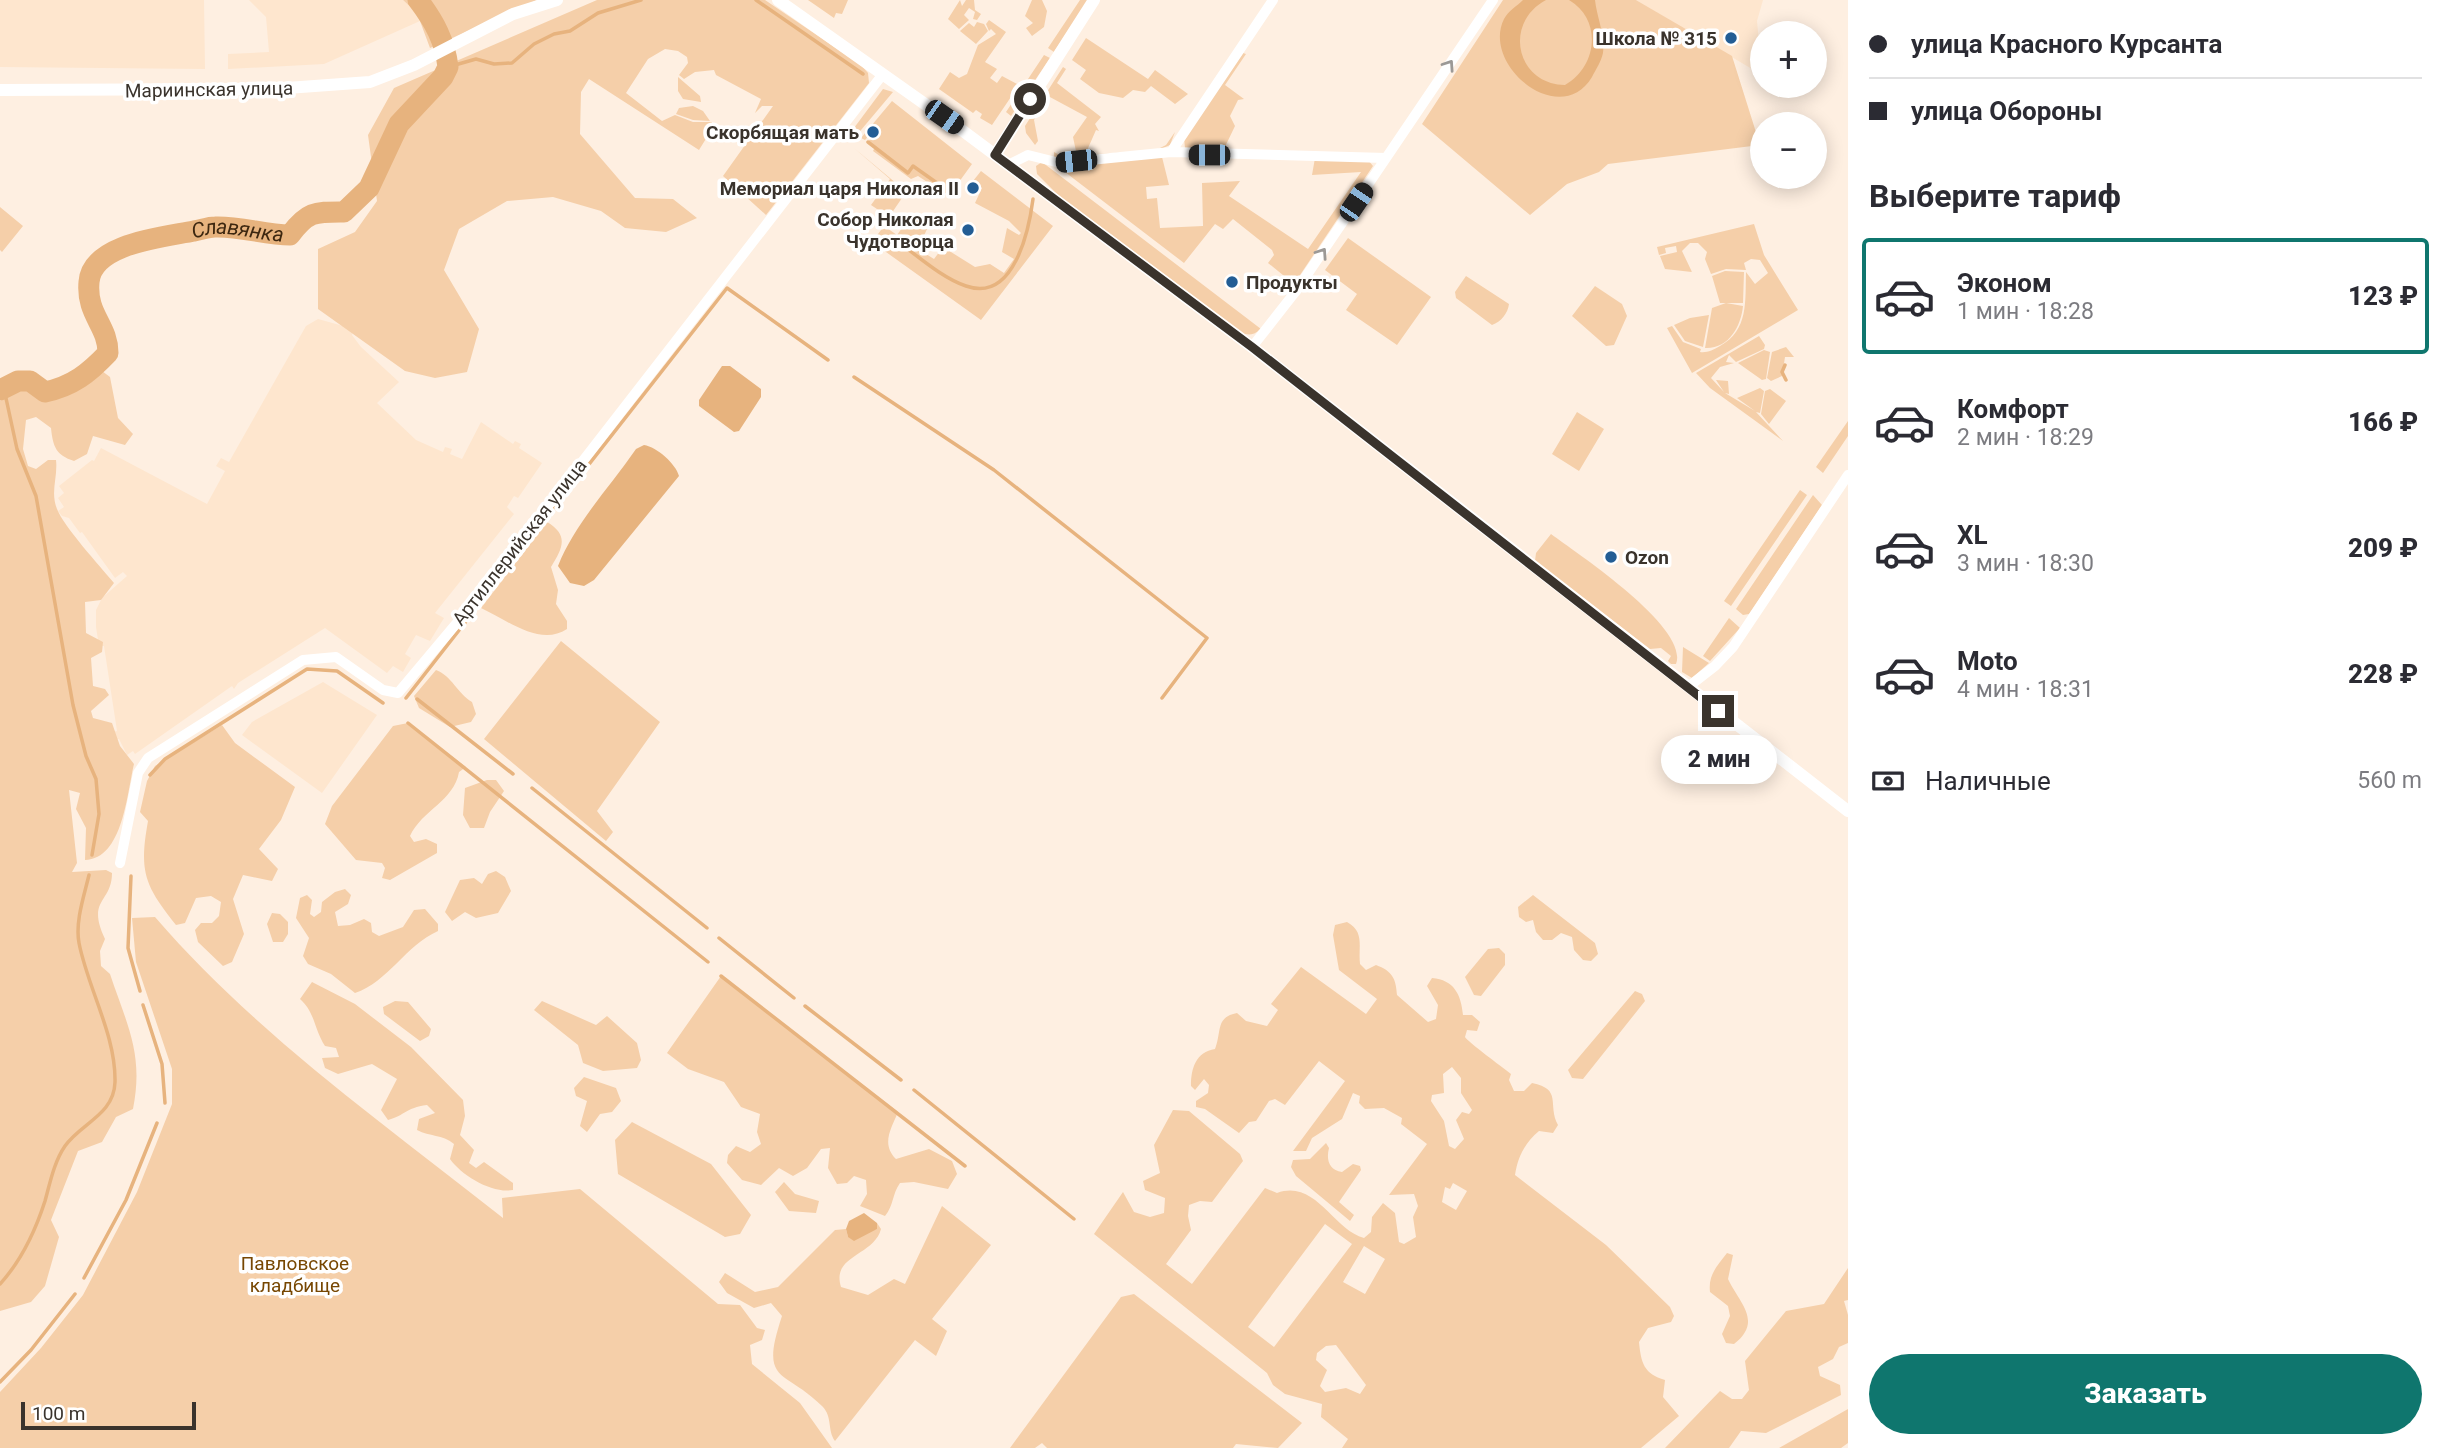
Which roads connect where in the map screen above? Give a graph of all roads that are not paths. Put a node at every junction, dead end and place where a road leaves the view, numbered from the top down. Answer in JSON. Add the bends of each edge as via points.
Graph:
{"nodes":[{"id":1,"x":557,"y":0,"type":"edge"},
{"id":2,"x":778,"y":0,"type":"edge"},
{"id":3,"x":1094,"y":0,"type":"edge"},
{"id":4,"x":1273,"y":0,"type":"edge"},
{"id":5,"x":1493,"y":0,"type":"edge"},
{"id":6,"x":883,"y":74,"type":"junction"},
{"id":7,"x":0,"y":90,"type":"edge"},
{"id":8,"x":1171,"y":152,"type":"junction"},
{"id":9,"x":995,"y":155,"type":"junction"},
{"id":10,"x":1386,"y":158,"type":"junction"},
{"id":11,"x":1008,"y":165,"type":"junction"},
{"id":12,"x":1252,"y":347,"type":"junction"},
{"id":13,"x":1848,"y":475,"type":"edge"},
{"id":14,"x":1688,"y":687,"type":"junction"},
{"id":15,"x":1848,"y":811,"type":"edge"},
{"id":16,"x":120,"y":863,"type":"dead end"}],
"edges":[{"from":1,"to":7,"type":"street","name":"Мариинская улица","via":[[513,14],[414,65],[370,82],[324,88]]},
{"from":2,"to":6,"type":"street"},
{"from":3,"to":9,"type":"street"},
{"from":4,"to":8,"type":"street"},
{"from":10,"to":5,"type":"street","one_way":true},
{"from":6,"to":9,"type":"street"},
{"from":6,"to":16,"type":"street","name":"Артиллерийская улица","via":[[461,618],[398,692],[383,690],[336,657],[303,660],[148,758],[138,773]]},
{"from":8,"to":10,"type":"street"},
{"from":8,"to":11,"type":"street","via":[[1060,163],[1028,155]]},
{"from":9,"to":11,"type":"street"},
{"from":12,"to":10,"type":"street","one_way":true,"via":[[1296,291]]},
{"from":11,"to":12,"type":"street"},
{"from":12,"to":14,"type":"street"},
{"from":13,"to":14,"type":"street","via":[[1732,646]]},
{"from":14,"to":15,"type":"street"}]}
